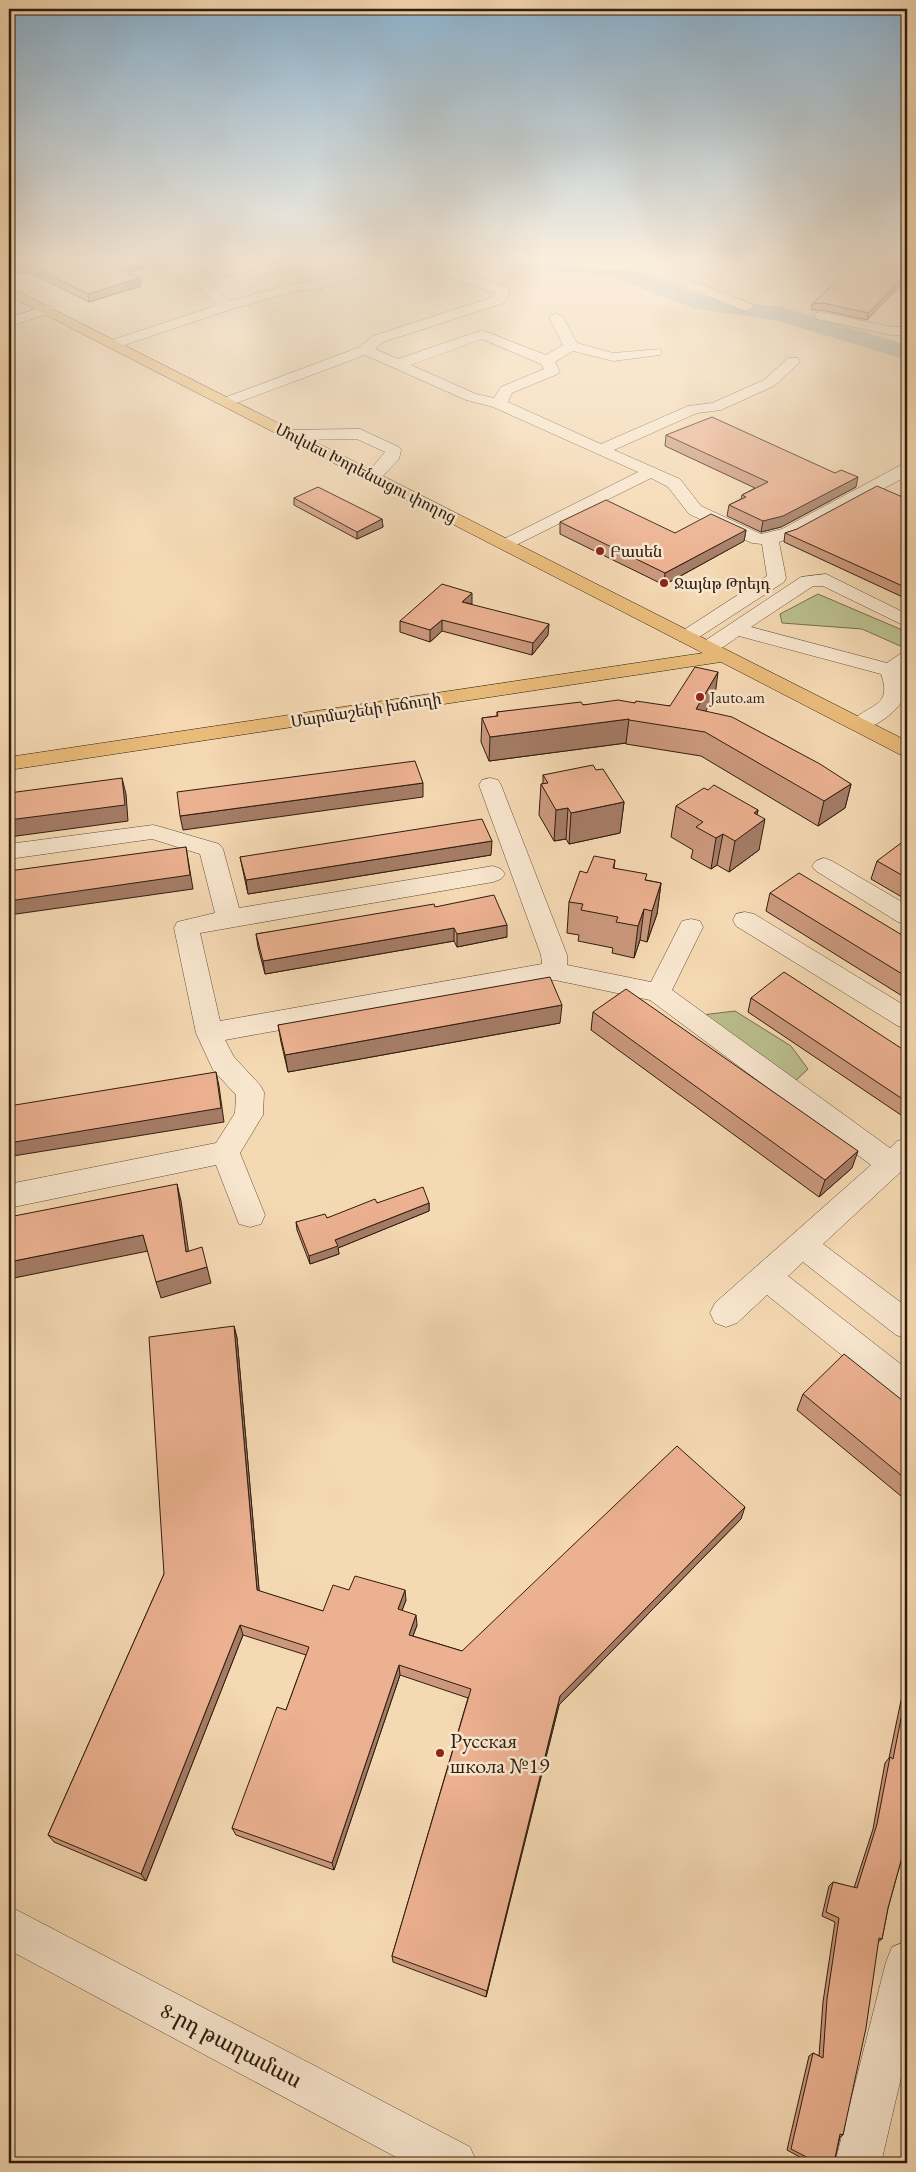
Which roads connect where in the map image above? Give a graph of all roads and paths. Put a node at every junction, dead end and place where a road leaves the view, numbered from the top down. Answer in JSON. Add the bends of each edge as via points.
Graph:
{"nodes":[{"id":1,"x":149,"y":362,"type":"edge"},
{"id":2,"x":332,"y":362,"type":"edge"},
{"id":3,"x":395,"y":362,"type":"edge"},
{"id":4,"x":404,"y":362,"type":"edge"},
{"id":5,"x":548,"y":362,"type":"edge"},
{"id":6,"x":792,"y":362,"type":"edge"},
{"id":7,"x":399,"y":364,"type":"junction"},
{"id":8,"x":226,"y":402,"type":"junction"},
{"id":9,"x":499,"y":404,"type":"junction"},
{"id":10,"x":292,"y":435,"type":"junction"},
{"id":11,"x":602,"y":449,"type":"junction"},
{"id":12,"x":907,"y":469,"type":"edge"},
{"id":13,"x":650,"y":472,"type":"junction"},
{"id":14,"x":373,"y":476,"type":"junction"},
{"id":15,"x":770,"y":539,"type":"junction"},
{"id":16,"x":508,"y":544,"type":"junction"},
{"id":17,"x":907,"y":621,"type":"edge"},
{"id":18,"x":736,"y":629,"type":"junction"},
{"id":19,"x":686,"y":637,"type":"junction"},
{"id":20,"x":715,"y":652,"type":"junction"},
{"id":21,"x":907,"y":658,"type":"edge"},
{"id":22,"x":890,"y":670,"type":"junction"},
{"id":23,"x":860,"y":725,"type":"junction"},
{"id":24,"x":907,"y":749,"type":"edge"},
{"id":25,"x":9,"y":764,"type":"edge"},
{"id":26,"x":490,"y":785,"type":"dead end"},
{"id":27,"x":9,"y":851,"type":"edge"},
{"id":28,"x":824,"y":866,"type":"dead end"},
{"id":29,"x":493,"y":874,"type":"dead end"},
{"id":30,"x":907,"y":916,"type":"edge"},
{"id":31,"x":229,"y":918,"type":"junction"},
{"id":32,"x":745,"y":920,"type":"dead end"},
{"id":33,"x":691,"y":928,"type":"dead end"},
{"id":34,"x":555,"y":971,"type":"junction"},
{"id":35,"x":658,"y":994,"type":"junction"},
{"id":36,"x":907,"y":1019,"type":"edge"},
{"id":37,"x":209,"y":1033,"type":"junction"},
{"id":38,"x":225,"y":1152,"type":"junction"},
{"id":39,"x":899,"y":1157,"type":"edge"},
{"id":40,"x":9,"y":1196,"type":"edge"},
{"id":41,"x":250,"y":1215,"type":"dead end"},
{"id":42,"x":801,"y":1244,"type":"junction"},
{"id":43,"x":766,"y":1276,"type":"junction"},
{"id":44,"x":726,"y":1313,"type":"dead end"},
{"id":45,"x":907,"y":1325,"type":"edge"},
{"id":46,"x":907,"y":1388,"type":"edge"},
{"id":47,"x":9,"y":1927,"type":"edge"},
{"id":48,"x":907,"y":1962,"type":"edge"},
{"id":49,"x":454,"y":2163,"type":"edge"},
{"id":50,"x":858,"y":2163,"type":"edge"}],
"edges":[{"from":1,"to":8,"type":"main road","name":"Մովսես Խորենացու փողոց"},
{"from":2,"to":8,"type":"street"},
{"from":3,"to":7,"type":"street"},
{"from":4,"to":7,"type":"street"},
{"from":5,"to":9,"type":"street","via":[[554,371],[506,390]]},
{"from":6,"to":11,"type":"street","via":[[769,383],[715,407],[694,409]]},
{"from":7,"to":9,"type":"street","via":[[471,397]]},
{"from":8,"to":10,"type":"main road","name":"Մովսես Խորենացու փողոց"},
{"from":9,"to":11,"type":"street"},
{"from":10,"to":14,"type":"main road","name":"Մովսես Խորենացու փողոց"},
{"from":10,"to":14,"type":"street","via":[[360,434],[393,450],[387,465]]},
{"from":11,"to":13,"type":"street"},
{"from":12,"to":15,"type":"street","via":[[788,533]]},
{"from":13,"to":15,"type":"street","via":[[674,483],[695,510],[758,539]]},
{"from":13,"to":16,"type":"street"},
{"from":14,"to":16,"type":"main road","name":"Մովսես Խորենացու փողոց"},
{"from":15,"to":19,"type":"street","via":[[777,578]]},
{"from":16,"to":19,"type":"main road","name":"Մովսես Խորենացու փողոց"},
{"from":17,"to":18,"type":"street","via":[[826,580],[817,579],[808,581]]},
{"from":18,"to":20,"type":"street"},
{"from":18,"to":22,"type":"street"},
{"from":19,"to":20,"type":"main road","name":"Մովսես Խորենացու փողոց"},
{"from":20,"to":23,"type":"main road","name":"Մովսես Խորենացու փողոց"},
{"from":20,"to":25,"type":"main road","name":"Մարմաշենի խճուղի"},
{"from":21,"to":22,"type":"street"},
{"from":22,"to":23,"type":"street","via":[[896,688],[893,698]]},
{"from":23,"to":24,"type":"main road","name":"Մովսես Խորենացու փողոց"},
{"from":26,"to":34,"type":"street","via":[[554,955]]},
{"from":27,"to":31,"type":"street","via":[[153,832],[211,849]]},
{"from":28,"to":30,"type":"street"},
{"from":29,"to":31,"type":"street"},
{"from":31,"to":37,"type":"street","via":[[186,928]]},
{"from":32,"to":36,"type":"street"},
{"from":33,"to":35,"type":"street"},
{"from":34,"to":35,"type":"street"},
{"from":34,"to":37,"type":"street"},
{"from":35,"to":39,"type":"street"},
{"from":37,"to":38,"type":"street","via":[[223,1064],[250,1092],[249,1114]]},
{"from":38,"to":40,"type":"street"},
{"from":38,"to":41,"type":"street"},
{"from":39,"to":42,"type":"street"},
{"from":42,"to":43,"type":"street"},
{"from":42,"to":45,"type":"street"},
{"from":43,"to":44,"type":"street"},
{"from":43,"to":46,"type":"street"},
{"from":47,"to":49,"type":"street","name":"8-րդ թաղամաս"},
{"from":48,"to":50,"type":"street"}]}
